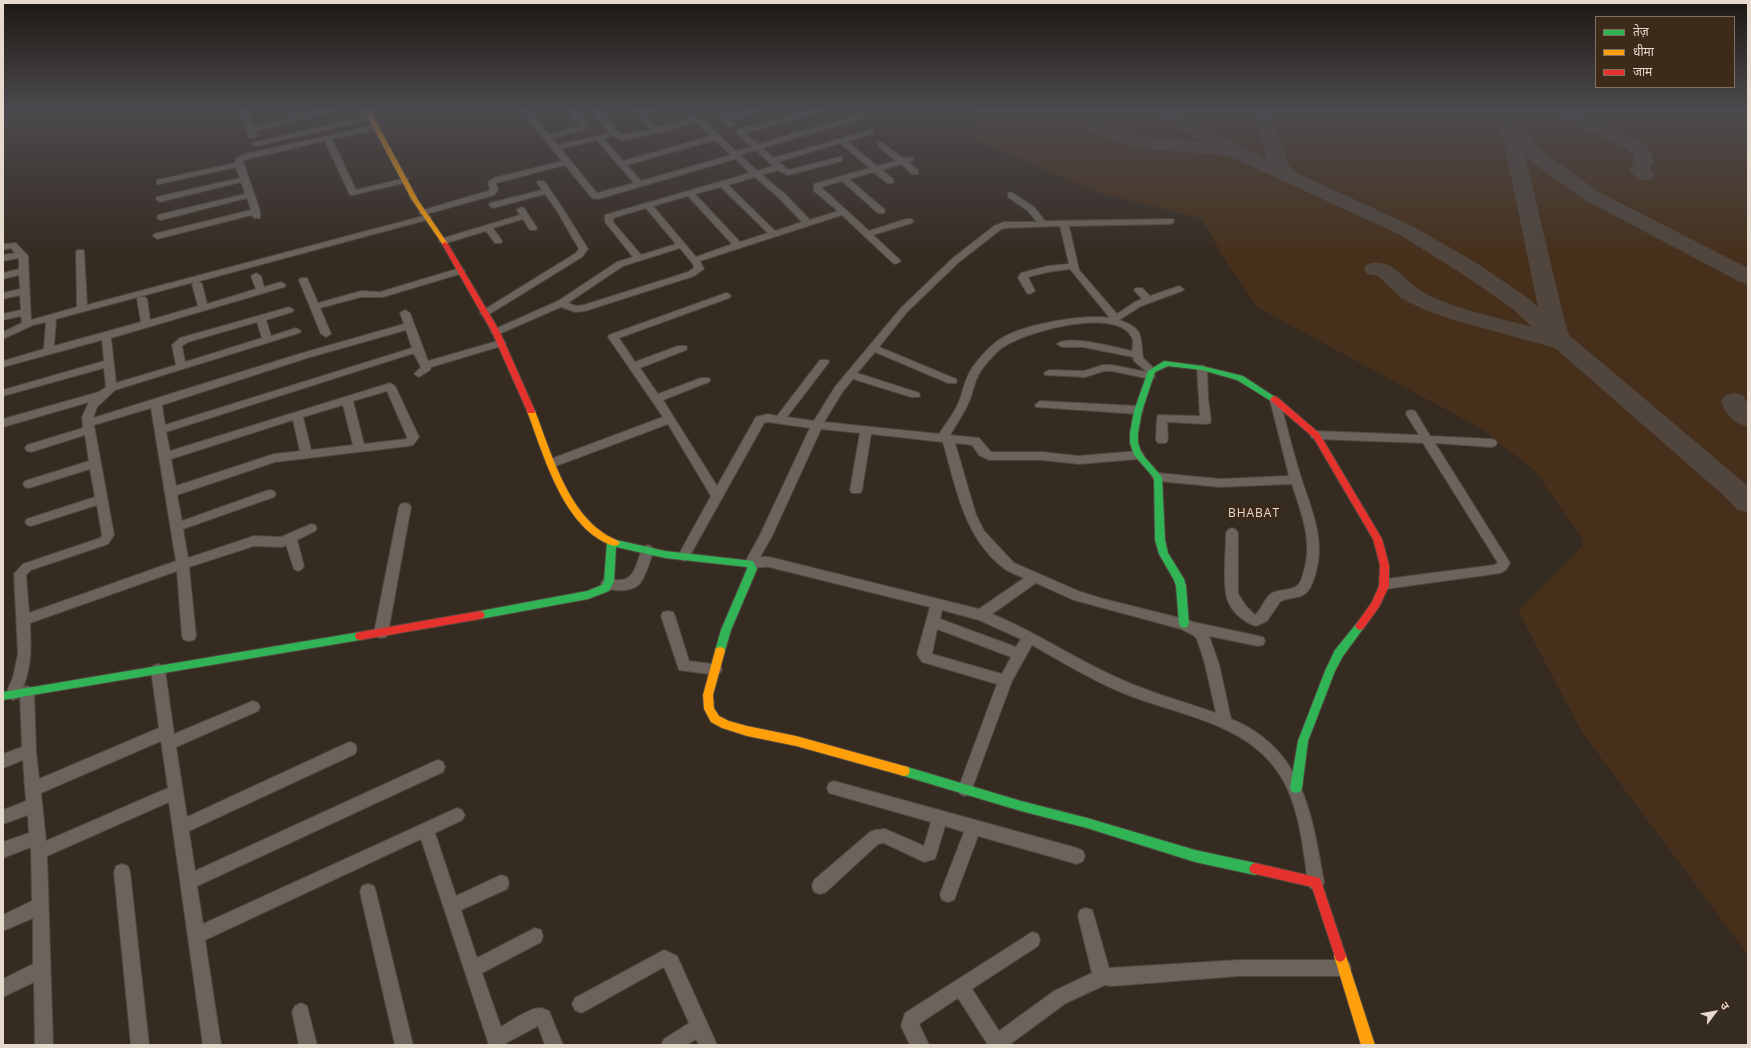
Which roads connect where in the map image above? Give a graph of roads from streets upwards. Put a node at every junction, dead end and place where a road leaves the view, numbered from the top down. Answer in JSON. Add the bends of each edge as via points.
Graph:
{"nodes":[{"id":1,"x":241,"y":159,"type":"edge"},
{"id":2,"x":337,"y":159,"type":"edge"},
{"id":3,"x":393,"y":159,"type":"edge"},
{"id":4,"x":564,"y":159,"type":"edge"},
{"id":5,"x":616,"y":159,"type":"edge"},
{"id":6,"x":638,"y":159,"type":"edge"},
{"id":7,"x":723,"y":159,"type":"edge"},
{"id":8,"x":740,"y":159,"type":"edge"},
{"id":9,"x":775,"y":159,"type":"edge"},
{"id":10,"x":839,"y":159,"type":"dead end"},
{"id":11,"x":863,"y":159,"type":"edge"},
{"id":12,"x":771,"y":160,"type":"joint"},
{"id":13,"x":906,"y":160,"type":"joint"},
{"id":14,"x":566,"y":162,"type":"junction"},
{"id":15,"x":239,"y":164,"type":"junction"},
{"id":16,"x":620,"y":164,"type":"junction"},
{"id":17,"x":779,"y":167,"type":"junction"},
{"id":18,"x":875,"y":169,"type":"junction"},
{"id":19,"x":915,"y":172,"type":"dead end"},
{"id":20,"x":756,"y":174,"type":"junction"},
{"id":21,"x":843,"y":178,"type":"junction"},
{"id":22,"x":244,"y":179,"type":"junction"},
{"id":23,"x":405,"y":180,"type":"junction"},
{"id":24,"x":890,"y":181,"type":"dead end"},
{"id":25,"x":160,"y":182,"type":"dead end"},
{"id":26,"x":639,"y":184,"type":"junction"},
{"id":27,"x":724,"y":184,"type":"junction"},
{"id":28,"x":690,"y":194,"type":"junction"},
{"id":29,"x":1010,"y":194,"type":"dead end"},
{"id":30,"x":250,"y":195,"type":"junction"},
{"id":31,"x":160,"y":199,"type":"dead end"},
{"id":32,"x":493,"y":205,"type":"dead end"},
{"id":33,"x":648,"y":205,"type":"junction"},
{"id":34,"x":881,"y":211,"type":"dead end"},
{"id":35,"x":844,"y":212,"type":"junction"},
{"id":36,"x":425,"y":215,"type":"junction"},
{"id":37,"x":162,"y":217,"type":"dead end"},
{"id":38,"x":909,"y":221,"type":"dead end"},
{"id":39,"x":1170,"y":221,"type":"dead end"},
{"id":40,"x":808,"y":223,"type":"junction"},
{"id":41,"x":1043,"y":224,"type":"junction"},
{"id":42,"x":1064,"y":224,"type":"junction"},
{"id":43,"x":488,"y":227,"type":"junction"},
{"id":44,"x":533,"y":228,"type":"dead end"},
{"id":45,"x":774,"y":234,"type":"junction"},
{"id":46,"x":866,"y":234,"type":"junction"},
{"id":47,"x":157,"y":236,"type":"dead end"},
{"id":48,"x":443,"y":241,"type":"junction"},
{"id":49,"x":498,"y":241,"type":"dead end"},
{"id":50,"x":681,"y":245,"type":"junction"},
{"id":51,"x":738,"y":245,"type":"junction"},
{"id":52,"x":3,"y":247,"type":"edge"},
{"id":53,"x":80,"y":252,"type":"dead end"},
{"id":54,"x":23,"y":256,"type":"junction"},
{"id":55,"x":638,"y":257,"type":"junction"},
{"id":56,"x":3,"y":258,"type":"edge"},
{"id":57,"x":695,"y":260,"type":"junction"},
{"id":58,"x":896,"y":261,"type":"dead end"},
{"id":59,"x":1073,"y":266,"type":"junction"},
{"id":60,"x":22,"y":271,"type":"junction"},
{"id":61,"x":460,"y":271,"type":"junction"},
{"id":62,"x":3,"y":276,"type":"edge"},
{"id":63,"x":256,"y":276,"type":"dead end"},
{"id":64,"x":304,"y":280,"type":"dead end"},
{"id":65,"x":197,"y":284,"type":"dead end"},
{"id":66,"x":281,"y":285,"type":"dead end"},
{"id":67,"x":1180,"y":289,"type":"dead end"},
{"id":68,"x":1139,"y":290,"type":"dead end"},
{"id":69,"x":24,"y":291,"type":"junction"},
{"id":70,"x":261,"y":291,"type":"junction"},
{"id":71,"x":1030,"y":291,"type":"dead end"},
{"id":72,"x":3,"y":296,"type":"edge"},
{"id":73,"x":726,"y":296,"type":"dead end"},
{"id":74,"x":142,"y":299,"type":"dead end"},
{"id":75,"x":1148,"y":300,"type":"junction"},
{"id":76,"x":561,"y":303,"type":"junction"},
{"id":77,"x":315,"y":307,"type":"junction"},
{"id":78,"x":203,"y":308,"type":"junction"},
{"id":79,"x":82,"y":309,"type":"junction"},
{"id":80,"x":288,"y":310,"type":"dead end"},
{"id":81,"x":24,"y":312,"type":"junction"},
{"id":82,"x":485,"y":313,"type":"junction"},
{"id":83,"x":405,"y":314,"type":"dead end"},
{"id":84,"x":3,"y":317,"type":"edge"},
{"id":85,"x":50,"y":318,"type":"junction"},
{"id":86,"x":261,"y":318,"type":"junction"},
{"id":87,"x":1113,"y":320,"type":"junction"},
{"id":88,"x":30,"y":324,"type":"junction"},
{"id":89,"x":146,"y":324,"type":"junction"},
{"id":90,"x":409,"y":326,"type":"junction"},
{"id":91,"x":296,"y":331,"type":"dead end"},
{"id":92,"x":496,"y":332,"type":"junction"},
{"id":93,"x":326,"y":334,"type":"dead end"},
{"id":94,"x":3,"y":336,"type":"edge"},
{"id":95,"x":105,"y":336,"type":"junction"},
{"id":96,"x":267,"y":340,"type":"junction"},
{"id":97,"x":501,"y":343,"type":"junction"},
{"id":98,"x":1062,"y":344,"type":"dead end"},
{"id":99,"x":682,"y":348,"type":"dead end"},
{"id":100,"x":873,"y":348,"type":"junction"},
{"id":101,"x":49,"y":351,"type":"junction"},
{"id":102,"x":418,"y":351,"type":"junction"},
{"id":103,"x":1137,"y":355,"type":"junction"},
{"id":104,"x":824,"y":362,"type":"dead end"},
{"id":105,"x":109,"y":363,"type":"junction"},
{"id":106,"x":3,"y":364,"type":"edge"},
{"id":107,"x":426,"y":365,"type":"junction"},
{"id":108,"x":181,"y":366,"type":"junction"},
{"id":109,"x":634,"y":366,"type":"junction"},
{"id":110,"x":1202,"y":368,"type":"junction"},
{"id":111,"x":1049,"y":372,"type":"dead end"},
{"id":112,"x":420,"y":374,"type":"dead end"},
{"id":113,"x":1151,"y":374,"type":"junction"},
{"id":114,"x":851,"y":375,"type":"junction"},
{"id":115,"x":705,"y":380,"type":"dead end"},
{"id":116,"x":952,"y":380,"type":"dead end"},
{"id":117,"x":106,"y":391,"type":"junction"},
{"id":118,"x":3,"y":393,"type":"edge"},
{"id":119,"x":916,"y":395,"type":"dead end"},
{"id":120,"x":656,"y":399,"type":"junction"},
{"id":121,"x":347,"y":400,"type":"junction"},
{"id":122,"x":1275,"y":400,"type":"junction"},
{"id":123,"x":156,"y":403,"type":"junction"},
{"id":124,"x":1040,"y":405,"type":"dead end"},
{"id":125,"x":1138,"y":410,"type":"junction"},
{"id":126,"x":1411,"y":414,"type":"dead end"},
{"id":127,"x":297,"y":415,"type":"junction"},
{"id":128,"x":670,"y":419,"type":"junction"},
{"id":129,"x":779,"y":420,"type":"junction"},
{"id":130,"x":3,"y":423,"type":"edge"},
{"id":131,"x":817,"y":425,"type":"junction"},
{"id":132,"x":88,"y":426,"type":"junction"},
{"id":133,"x":160,"y":430,"type":"junction"},
{"id":134,"x":866,"y":430,"type":"junction"},
{"id":135,"x":1316,"y":435,"type":"junction"},
{"id":136,"x":945,"y":438,"type":"junction"},
{"id":137,"x":1425,"y":439,"type":"junction"},
{"id":138,"x":1162,"y":440,"type":"dead end"},
{"id":139,"x":1491,"y":443,"type":"dead end"},
{"id":140,"x":359,"y":447,"type":"junction"},
{"id":141,"x":31,"y":448,"type":"dead end"},
{"id":142,"x":306,"y":454,"type":"junction"},
{"id":143,"x":1138,"y":455,"type":"junction"},
{"id":144,"x":164,"y":457,"type":"junction"},
{"id":145,"x":95,"y":463,"type":"junction"},
{"id":146,"x":552,"y":463,"type":"junction"},
{"id":147,"x":1158,"y":477,"type":"junction"},
{"id":148,"x":1296,"y":480,"type":"junction"},
{"id":149,"x":29,"y":484,"type":"dead end"},
{"id":150,"x":856,"y":490,"type":"dead end"},
{"id":151,"x":172,"y":492,"type":"junction"},
{"id":152,"x":270,"y":494,"type":"dead end"},
{"id":153,"x":717,"y":496,"type":"junction"},
{"id":154,"x":102,"y":499,"type":"junction"},
{"id":155,"x":405,"y":507,"type":"dead end"},
{"id":156,"x":31,"y":522,"type":"dead end"},
{"id":157,"x":177,"y":527,"type":"junction"},
{"id":158,"x":311,"y":528,"type":"dead end"},
{"id":159,"x":1232,"y":534,"type":"dead end"},
{"id":160,"x":291,"y":539,"type":"junction"},
{"id":161,"x":612,"y":542,"type":"junction"},
{"id":162,"x":648,"y":550,"type":"junction"},
{"id":163,"x":684,"y":556,"type":"junction"},
{"id":164,"x":183,"y":564,"type":"junction"},
{"id":165,"x":750,"y":564,"type":"junction"},
{"id":166,"x":298,"y":566,"type":"dead end"},
{"id":167,"x":1035,"y":577,"type":"junction"},
{"id":168,"x":607,"y":584,"type":"junction"},
{"id":169,"x":1386,"y":584,"type":"junction"},
{"id":170,"x":938,"y":604,"type":"junction"},
{"id":171,"x":981,"y":615,"type":"junction"},
{"id":172,"x":668,"y":616,"type":"dead end"},
{"id":173,"x":24,"y":620,"type":"junction"},
{"id":174,"x":932,"y":622,"type":"junction"},
{"id":175,"x":1188,"y":625,"type":"junction"},
{"id":176,"x":381,"y":633,"type":"junction"},
{"id":177,"x":189,"y":636,"type":"dead end"},
{"id":178,"x":1029,"y":638,"type":"junction"},
{"id":179,"x":1258,"y":641,"type":"dead end"},
{"id":180,"x":1019,"y":654,"type":"junction"},
{"id":181,"x":715,"y":669,"type":"junction"},
{"id":182,"x":158,"y":670,"type":"junction"},
{"id":183,"x":1005,"y":681,"type":"junction"},
{"id":184,"x":15,"y":694,"type":"edge"},
{"id":185,"x":253,"y":707,"type":"dead end"},
{"id":186,"x":1224,"y":722,"type":"junction"},
{"id":187,"x":167,"y":738,"type":"junction"},
{"id":188,"x":350,"y":749,"type":"dead end"},
{"id":189,"x":29,"y":751,"type":"junction"},
{"id":190,"x":3,"y":761,"type":"edge"},
{"id":191,"x":438,"y":767,"type":"dead end"},
{"id":192,"x":834,"y":788,"type":"dead end"},
{"id":193,"x":1296,"y":788,"type":"junction"},
{"id":194,"x":965,"y":789,"type":"junction"},
{"id":195,"x":176,"y":792,"type":"junction"},
{"id":196,"x":33,"y":797,"type":"junction"},
{"id":197,"x":456,"y":815,"type":"dead end"},
{"id":198,"x":3,"y":817,"type":"edge"},
{"id":199,"x":940,"y":817,"type":"junction"},
{"id":200,"x":181,"y":827,"type":"junction"},
{"id":201,"x":974,"y":827,"type":"junction"},
{"id":202,"x":426,"y":830,"type":"junction"},
{"id":203,"x":38,"y":844,"type":"junction"},
{"id":204,"x":3,"y":850,"type":"edge"},
{"id":205,"x":1077,"y":856,"type":"dead end"},
{"id":206,"x":122,"y":872,"type":"dead end"},
{"id":207,"x":189,"y":882,"type":"junction"},
{"id":208,"x":1316,"y":882,"type":"junction"},
{"id":209,"x":501,"y":883,"type":"dead end"},
{"id":210,"x":820,"y":886,"type":"dead end"},
{"id":211,"x":368,"y":892,"type":"dead end"},
{"id":212,"x":948,"y":894,"type":"dead end"},
{"id":213,"x":40,"y":906,"type":"junction"},
{"id":214,"x":452,"y":906,"type":"junction"},
{"id":215,"x":1086,"y":916,"type":"dead end"},
{"id":216,"x":3,"y":923,"type":"edge"},
{"id":217,"x":197,"y":935,"type":"junction"},
{"id":218,"x":535,"y":936,"type":"dead end"},
{"id":219,"x":1032,"y":940,"type":"dead end"},
{"id":220,"x":1343,"y":968,"type":"junction"},
{"id":221,"x":42,"y":969,"type":"junction"},
{"id":222,"x":473,"y":969,"type":"junction"},
{"id":223,"x":1104,"y":976,"type":"junction"},
{"id":224,"x":961,"y":987,"type":"junction"},
{"id":225,"x":3,"y":988,"type":"edge"},
{"id":226,"x":581,"y":1004,"type":"dead end"},
{"id":227,"x":301,"y":1012,"type":"dead end"},
{"id":228,"x":700,"y":1027,"type":"junction"},
{"id":229,"x":497,"y":1042,"type":"edge"},
{"id":230,"x":41,"y":1044,"type":"edge"},
{"id":231,"x":997,"y":1044,"type":"edge"},
{"id":232,"x":140,"y":1045,"type":"edge"},
{"id":233,"x":212,"y":1045,"type":"edge"},
{"id":234,"x":308,"y":1045,"type":"edge"},
{"id":235,"x":404,"y":1045,"type":"edge"},
{"id":236,"x":554,"y":1045,"type":"edge"},
{"id":237,"x":670,"y":1045,"type":"edge"},
{"id":238,"x":708,"y":1045,"type":"edge"},
{"id":239,"x":920,"y":1045,"type":"edge"},
{"id":240,"x":1368,"y":1045,"type":"edge"}],
"edges":[{"from":1,"to":15,"type":"street"},
{"from":2,"to":23,"type":"street","via":[[353,193]]},
{"from":3,"to":23,"type":"street"},
{"from":4,"to":14,"type":"street"},
{"from":5,"to":16,"type":"street"},
{"from":6,"to":16,"type":"street"},
{"from":7,"to":26,"type":"street"},
{"from":8,"to":20,"type":"street"},
{"from":9,"to":12,"type":"street"},
{"from":10,"to":17,"type":"street","via":[[788,174]]},
{"from":11,"to":18,"type":"street"},
{"from":12,"to":17,"type":"street"},
{"from":13,"to":18,"type":"street"},
{"from":13,"to":19,"type":"street"},
{"from":14,"to":26,"type":"street","via":[[595,196]]},
{"from":14,"to":36,"type":"street","via":[[494,181],[494,190],[491,193]]},
{"from":15,"to":22,"type":"street"},
{"from":15,"to":25,"type":"street"},
{"from":16,"to":26,"type":"street"},
{"from":17,"to":20,"type":"street"},
{"from":18,"to":21,"type":"street"},
{"from":18,"to":24,"type":"street"},
{"from":20,"to":27,"type":"street"},
{"from":20,"to":40,"type":"street"},
{"from":21,"to":34,"type":"street"},
{"from":21,"to":35,"type":"street","via":[[816,187]]},
{"from":22,"to":30,"type":"street"},
{"from":22,"to":31,"type":"street"},
{"from":23,"to":36,"type":"street"},
{"from":27,"to":28,"type":"street"},
{"from":27,"to":45,"type":"street"},
{"from":28,"to":33,"type":"street"},
{"from":28,"to":51,"type":"street"},
{"from":29,"to":41,"type":"street","via":[[1031,209]]},
{"from":30,"to":37,"type":"street"},
{"from":30,"to":47,"type":"street","via":[[257,214]]},
{"from":32,"to":82,"type":"street","via":[[544,187],[584,249],[579,255]]},
{"from":33,"to":50,"type":"street"},
{"from":33,"to":55,"type":"street","via":[[608,217]]},
{"from":35,"to":40,"type":"street"},
{"from":35,"to":46,"type":"street"},
{"from":36,"to":48,"type":"street"},
{"from":36,"to":79,"type":"street"},
{"from":38,"to":46,"type":"street"},
{"from":39,"to":42,"type":"street"},
{"from":40,"to":45,"type":"street"},
{"from":41,"to":42,"type":"street"},
{"from":41,"to":100,"type":"street","via":[[1004,225],[997,228],[956,260],[918,296]]},
{"from":42,"to":59,"type":"street"},
{"from":43,"to":44,"type":"street","via":[[523,213]]},
{"from":43,"to":48,"type":"street"},
{"from":43,"to":49,"type":"street"},
{"from":45,"to":51,"type":"street"},
{"from":46,"to":58,"type":"street"},
{"from":48,"to":61,"type":"street"},
{"from":50,"to":55,"type":"street"},
{"from":50,"to":57,"type":"street"},
{"from":51,"to":57,"type":"street"},
{"from":52,"to":54,"type":"street","via":[[13,245]]},
{"from":53,"to":79,"type":"street"},
{"from":54,"to":56,"type":"street"},
{"from":54,"to":60,"type":"street"},
{"from":55,"to":76,"type":"street","via":[[620,264]]},
{"from":57,"to":76,"type":"street","via":[[699,269],[691,274],[610,301],[585,308],[575,308]]},
{"from":59,"to":71,"type":"street","via":[[1024,275]]},
{"from":59,"to":87,"type":"street","via":[[1077,275]]},
{"from":60,"to":62,"type":"street"},
{"from":60,"to":69,"type":"street"},
{"from":61,"to":77,"type":"street","via":[[380,295],[361,294]]},
{"from":61,"to":82,"type":"street"},
{"from":63,"to":70,"type":"street"},
{"from":64,"to":77,"type":"street"},
{"from":65,"to":78,"type":"street"},
{"from":66,"to":70,"type":"street"},
{"from":67,"to":75,"type":"street"},
{"from":68,"to":75,"type":"street"},
{"from":69,"to":72,"type":"street"},
{"from":69,"to":81,"type":"street"},
{"from":70,"to":78,"type":"street"},
{"from":73,"to":109,"type":"street","via":[[615,335],[613,337]]},
{"from":74,"to":89,"type":"street"},
{"from":75,"to":87,"type":"street"},
{"from":76,"to":92,"type":"street"},
{"from":77,"to":93,"type":"street"},
{"from":78,"to":89,"type":"street"},
{"from":79,"to":85,"type":"street"},
{"from":80,"to":86,"type":"street"},
{"from":81,"to":84,"type":"street"},
{"from":81,"to":88,"type":"street","via":[[26,322]]},
{"from":82,"to":92,"type":"street"},
{"from":83,"to":90,"type":"street"},
{"from":85,"to":88,"type":"street"},
{"from":85,"to":101,"type":"street"},
{"from":86,"to":96,"type":"street"},
{"from":86,"to":108,"type":"street","via":[[180,342],[177,345]]},
{"from":87,"to":103,"type":"street","via":[[1136,336]]},
{"from":87,"to":136,"type":"street","via":[[1077,321],[1019,334],[1006,340],[974,374],[961,409]]},
{"from":88,"to":94,"type":"street"},
{"from":89,"to":95,"type":"street"},
{"from":90,"to":102,"type":"street"},
{"from":90,"to":123,"type":"street","via":[[303,356]]},
{"from":91,"to":96,"type":"street"},
{"from":92,"to":97,"type":"street"},
{"from":95,"to":101,"type":"street"},
{"from":95,"to":105,"type":"street"},
{"from":96,"to":108,"type":"street"},
{"from":97,"to":107,"type":"street"},
{"from":97,"to":146,"type":"street"},
{"from":98,"to":103,"type":"street","via":[[1083,344]]},
{"from":99,"to":109,"type":"street"},
{"from":100,"to":114,"type":"street"},
{"from":100,"to":116,"type":"street"},
{"from":101,"to":106,"type":"street"},
{"from":102,"to":107,"type":"street"},
{"from":102,"to":133,"type":"street","via":[[410,350]]},
{"from":103,"to":113,"type":"street"},
{"from":104,"to":129,"type":"street"},
{"from":105,"to":117,"type":"street"},
{"from":105,"to":118,"type":"street"},
{"from":107,"to":112,"type":"street"},
{"from":108,"to":117,"type":"street"},
{"from":109,"to":120,"type":"street"},
{"from":110,"to":113,"type":"street","via":[[1167,363]]},
{"from":110,"to":122,"type":"street","via":[[1240,378]]},
{"from":110,"to":138,"type":"street","via":[[1206,420],[1162,418]]},
{"from":111,"to":113,"type":"street","via":[[1085,374],[1108,368]]},
{"from":113,"to":125,"type":"street"},
{"from":114,"to":119,"type":"street"},
{"from":114,"to":131,"type":"street"},
{"from":115,"to":120,"type":"street"},
{"from":117,"to":130,"type":"street"},
{"from":117,"to":132,"type":"street","via":[[88,410]]},
{"from":120,"to":128,"type":"street"},
{"from":121,"to":127,"type":"street"},
{"from":121,"to":140,"type":"street"},
{"from":121,"to":140,"type":"street","via":[[390,386],[413,437],[409,442]]},
{"from":122,"to":135,"type":"street"},
{"from":122,"to":148,"type":"street"},
{"from":123,"to":132,"type":"street"},
{"from":123,"to":133,"type":"street"},
{"from":124,"to":125,"type":"street"},
{"from":125,"to":143,"type":"street","via":[[1134,441]]},
{"from":126,"to":137,"type":"street"},
{"from":127,"to":142,"type":"street"},
{"from":127,"to":144,"type":"street"},
{"from":128,"to":146,"type":"street"},
{"from":128,"to":153,"type":"street"},
{"from":129,"to":131,"type":"street"},
{"from":129,"to":153,"type":"street","via":[[760,420]]},
{"from":131,"to":134,"type":"street"},
{"from":131,"to":165,"type":"street","via":[[766,536]]},
{"from":132,"to":141,"type":"street"},
{"from":132,"to":145,"type":"street"},
{"from":133,"to":144,"type":"street"},
{"from":134,"to":136,"type":"street"},
{"from":134,"to":150,"type":"street"},
{"from":135,"to":137,"type":"street"},
{"from":135,"to":169,"type":"street","via":[[1377,539],[1385,567]]},
{"from":136,"to":143,"type":"street","via":[[975,441],[989,456],[1042,456],[1079,460]]},
{"from":136,"to":167,"type":"street","via":[[970,516],[977,529],[1010,566]]},
{"from":137,"to":139,"type":"street"},
{"from":137,"to":169,"type":"street","via":[[1504,563],[1497,570]]},
{"from":140,"to":142,"type":"street"},
{"from":142,"to":151,"type":"street","via":[[261,461]]},
{"from":143,"to":147,"type":"street"},
{"from":144,"to":151,"type":"street"},
{"from":145,"to":149,"type":"street"},
{"from":145,"to":154,"type":"street"},
{"from":146,"to":161,"type":"street","via":[[562,488],[579,517],[590,529]]},
{"from":147,"to":148,"type":"street","via":[[1220,483]]},
{"from":147,"to":175,"type":"street","via":[[1158,531],[1161,547],[1179,580]]},
{"from":148,"to":159,"type":"street","via":[[1312,527],[1315,547],[1313,566],[1303,588],[1275,598],[1262,617],[1256,621],[1248,617],[1233,598]]},
{"from":151,"to":157,"type":"street"},
{"from":152,"to":157,"type":"street"},
{"from":153,"to":163,"type":"street"},
{"from":154,"to":156,"type":"street"},
{"from":154,"to":173,"type":"street","via":[[108,538],[27,567],[20,574]]},
{"from":155,"to":176,"type":"street"},
{"from":157,"to":164,"type":"street"},
{"from":158,"to":160,"type":"street"},
{"from":160,"to":164,"type":"street","via":[[276,543],[254,540]]},
{"from":160,"to":166,"type":"street"},
{"from":161,"to":162,"type":"street"},
{"from":161,"to":168,"type":"street"},
{"from":162,"to":163,"type":"street"},
{"from":162,"to":168,"type":"street","via":[[636,580],[626,585]]},
{"from":163,"to":165,"type":"street"},
{"from":164,"to":173,"type":"street"},
{"from":164,"to":177,"type":"street"},
{"from":165,"to":170,"type":"street","via":[[769,562]]},
{"from":165,"to":181,"type":"street","via":[[752,569],[726,630]]},
{"from":167,"to":171,"type":"street"},
{"from":167,"to":175,"type":"street","via":[[1074,595]]},
{"from":168,"to":176,"type":"street","via":[[606,588],[588,595]]},
{"from":169,"to":193,"type":"street","via":[[1375,608],[1340,653],[1330,671],[1303,741]]},
{"from":170,"to":171,"type":"street"},
{"from":170,"to":174,"type":"street"},
{"from":171,"to":178,"type":"street"},
{"from":172,"to":181,"type":"street","via":[[684,666]]},
{"from":173,"to":184,"type":"street","via":[[25,654]]},
{"from":174,"to":180,"type":"street"},
{"from":174,"to":183,"type":"street","via":[[924,654],[927,658]]},
{"from":175,"to":179,"type":"street"},
{"from":175,"to":186,"type":"street","via":[[1203,636],[1212,664]]},
{"from":176,"to":182,"type":"street"},
{"from":178,"to":180,"type":"street"},
{"from":178,"to":186,"type":"street","via":[[1130,690]]},
{"from":180,"to":183,"type":"street"},
{"from":181,"to":194,"type":"street","via":[[708,695],[709,709],[715,719]]},
{"from":182,"to":184,"type":"street"},
{"from":182,"to":187,"type":"street"},
{"from":183,"to":194,"type":"street"},
{"from":184,"to":189,"type":"street"},
{"from":185,"to":187,"type":"street"},
{"from":186,"to":193,"type":"street","via":[[1248,734],[1260,744],[1277,760]]},
{"from":187,"to":195,"type":"street"},
{"from":187,"to":196,"type":"street"},
{"from":188,"to":200,"type":"street"},
{"from":189,"to":190,"type":"street"},
{"from":189,"to":196,"type":"street"},
{"from":191,"to":207,"type":"street"},
{"from":192,"to":199,"type":"street"},
{"from":193,"to":208,"type":"street","via":[[1303,809]]},
{"from":194,"to":208,"type":"street","via":[[1195,856]]},
{"from":195,"to":200,"type":"street"},
{"from":195,"to":203,"type":"street"},
{"from":196,"to":198,"type":"street"},
{"from":196,"to":203,"type":"street"},
{"from":197,"to":202,"type":"street"},
{"from":199,"to":201,"type":"street"},
{"from":199,"to":210,"type":"street","via":[[929,854],[885,836],[875,837]]},
{"from":200,"to":207,"type":"street"},
{"from":201,"to":205,"type":"street"},
{"from":201,"to":212,"type":"street"},
{"from":202,"to":214,"type":"street"},
{"from":202,"to":217,"type":"street"},
{"from":203,"to":204,"type":"street"},
{"from":203,"to":213,"type":"street"},
{"from":206,"to":232,"type":"street"},
{"from":207,"to":217,"type":"street"},
{"from":208,"to":220,"type":"street"},
{"from":209,"to":214,"type":"street"},
{"from":211,"to":235,"type":"street"},
{"from":213,"to":216,"type":"street"},
{"from":213,"to":221,"type":"street"},
{"from":214,"to":222,"type":"street"},
{"from":215,"to":223,"type":"street","via":[[1099,968]]},
{"from":217,"to":233,"type":"street"},
{"from":218,"to":222,"type":"street"},
{"from":219,"to":224,"type":"street"},
{"from":220,"to":223,"type":"street","via":[[1239,968]]},
{"from":220,"to":240,"type":"street"},
{"from":221,"to":225,"type":"street"},
{"from":221,"to":230,"type":"street"},
{"from":222,"to":229,"type":"street"},
{"from":223,"to":231,"type":"street","via":[[1060,997]]},
{"from":224,"to":231,"type":"street"},
{"from":224,"to":239,"type":"street","via":[[911,1019],[910,1026]]},
{"from":226,"to":228,"type":"street","via":[[664,958],[671,962]]},
{"from":227,"to":234,"type":"street"},
{"from":228,"to":237,"type":"street"},
{"from":228,"to":238,"type":"street"},
{"from":229,"to":236,"type":"street","via":[[538,1016],[543,1017]]}]}
